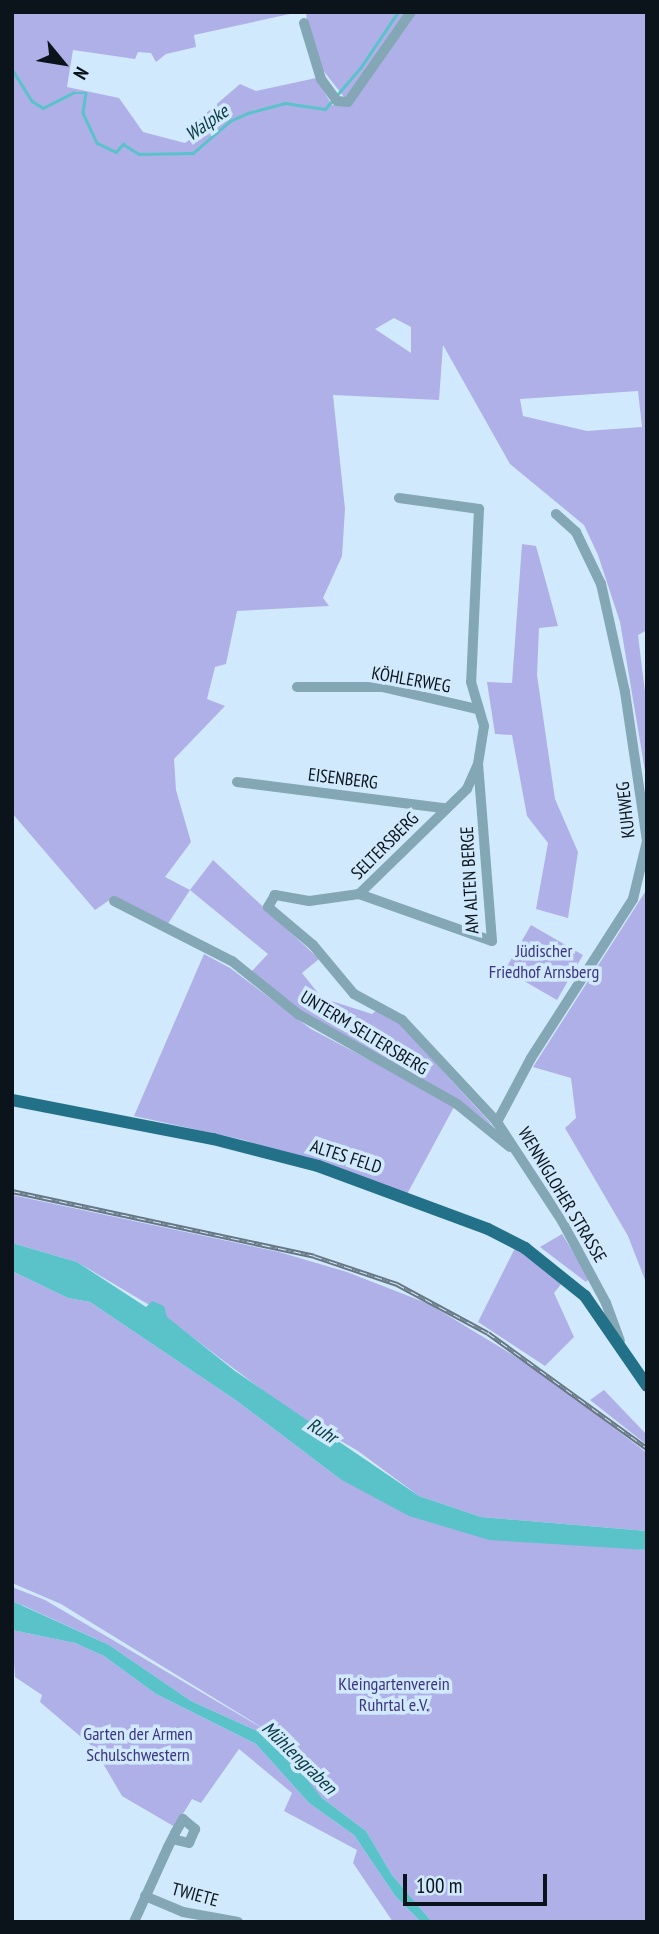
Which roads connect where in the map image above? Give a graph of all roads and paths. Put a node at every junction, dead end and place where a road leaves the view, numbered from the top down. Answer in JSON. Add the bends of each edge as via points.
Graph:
{"nodes":[{"id":1,"x":411,"y":12,"type":"edge"},
{"id":2,"x":304,"y":23,"type":"dead end"},
{"id":3,"x":398,"y":498,"type":"dead end"},
{"id":4,"x":556,"y":514,"type":"dead end"},
{"id":5,"x":297,"y":687,"type":"dead end"},
{"id":6,"x":477,"y":709,"type":"junction"},
{"id":7,"x":478,"y":764,"type":"junction"},
{"id":8,"x":237,"y":782,"type":"dead end"},
{"id":9,"x":444,"y":808,"type":"junction"},
{"id":10,"x":359,"y":894,"type":"junction"},
{"id":11,"x":114,"y":901,"type":"dead end"},
{"id":12,"x":12,"y":1100,"type":"edge"},
{"id":13,"x":497,"y":1122,"type":"junction"},
{"id":14,"x":521,"y":1156,"type":"junction"},
{"id":15,"x":597,"y":1287,"type":"junction"},
{"id":16,"x":585,"y":1296,"type":"junction"},
{"id":17,"x":622,"y":1345,"type":"junction"},
{"id":18,"x":647,"y":1386,"type":"edge"},
{"id":19,"x":172,"y":1839,"type":"dead end"},
{"id":20,"x":145,"y":1896,"type":"junction"},
{"id":21,"x":134,"y":1922,"type":"edge"},
{"id":22,"x":239,"y":1922,"type":"edge"}],
"edges":[{"from":1,"to":2,"type":"street","via":[[348,102],[337,101],[328,91]]},
{"from":3,"to":6,"type":"street","name":"SELTERSBERG","via":[[479,509],[471,682]]},
{"from":4,"to":13,"type":"street","name":"KUHWEG","via":[[576,532],[601,584],[625,692],[647,841],[633,899],[531,1058]]},
{"from":5,"to":6,"type":"street","name":"KÖHLERWEG","via":[[382,687]]},
{"from":6,"to":7,"type":"street","name":"SELTERSBERG","via":[[484,726]]},
{"from":7,"to":9,"type":"street","name":"SELTERSBERG","via":[[467,789]]},
{"from":7,"to":10,"type":"street","name":"AM ALTEN BERGE","via":[[492,941]]},
{"from":8,"to":9,"type":"street","name":"EISENBERG"},
{"from":9,"to":10,"type":"street","name":"SELTERSBERG"},
{"from":10,"to":13,"type":"street","name":"SELTERSBERG","via":[[309,901],[275,895],[268,906],[313,945],[354,995],[402,1020]]},
{"from":11,"to":14,"type":"street","name":"UNTERM SELTERSBERG","via":[[232,961],[298,1014],[457,1104]]},
{"from":12,"to":16,"type":"main road","name":"ALTES FELD","via":[[243,1146],[403,1195],[525,1248]]},
{"from":13,"to":14,"type":"street","name":"WENNIGLOHER STRASSE"},
{"from":14,"to":15,"type":"street","name":"WENNIGLOHER STRASSE"},
{"from":15,"to":16,"type":"street","name":"WENNIGLOHER STRASSE"},
{"from":15,"to":17,"type":"street","name":"WENNIGLOHER STRASSE"},
{"from":16,"to":17,"type":"main road","name":"ALTES FELD"},
{"from":17,"to":18,"type":"main road","name":"WENNIGLOHER STRASSE"},
{"from":19,"to":20,"type":"street","name":"TWIETE"},
{"from":20,"to":21,"type":"street","name":"TWIETE"},
{"from":20,"to":22,"type":"street","name":"TWIETE","via":[[183,1912]]}]}
